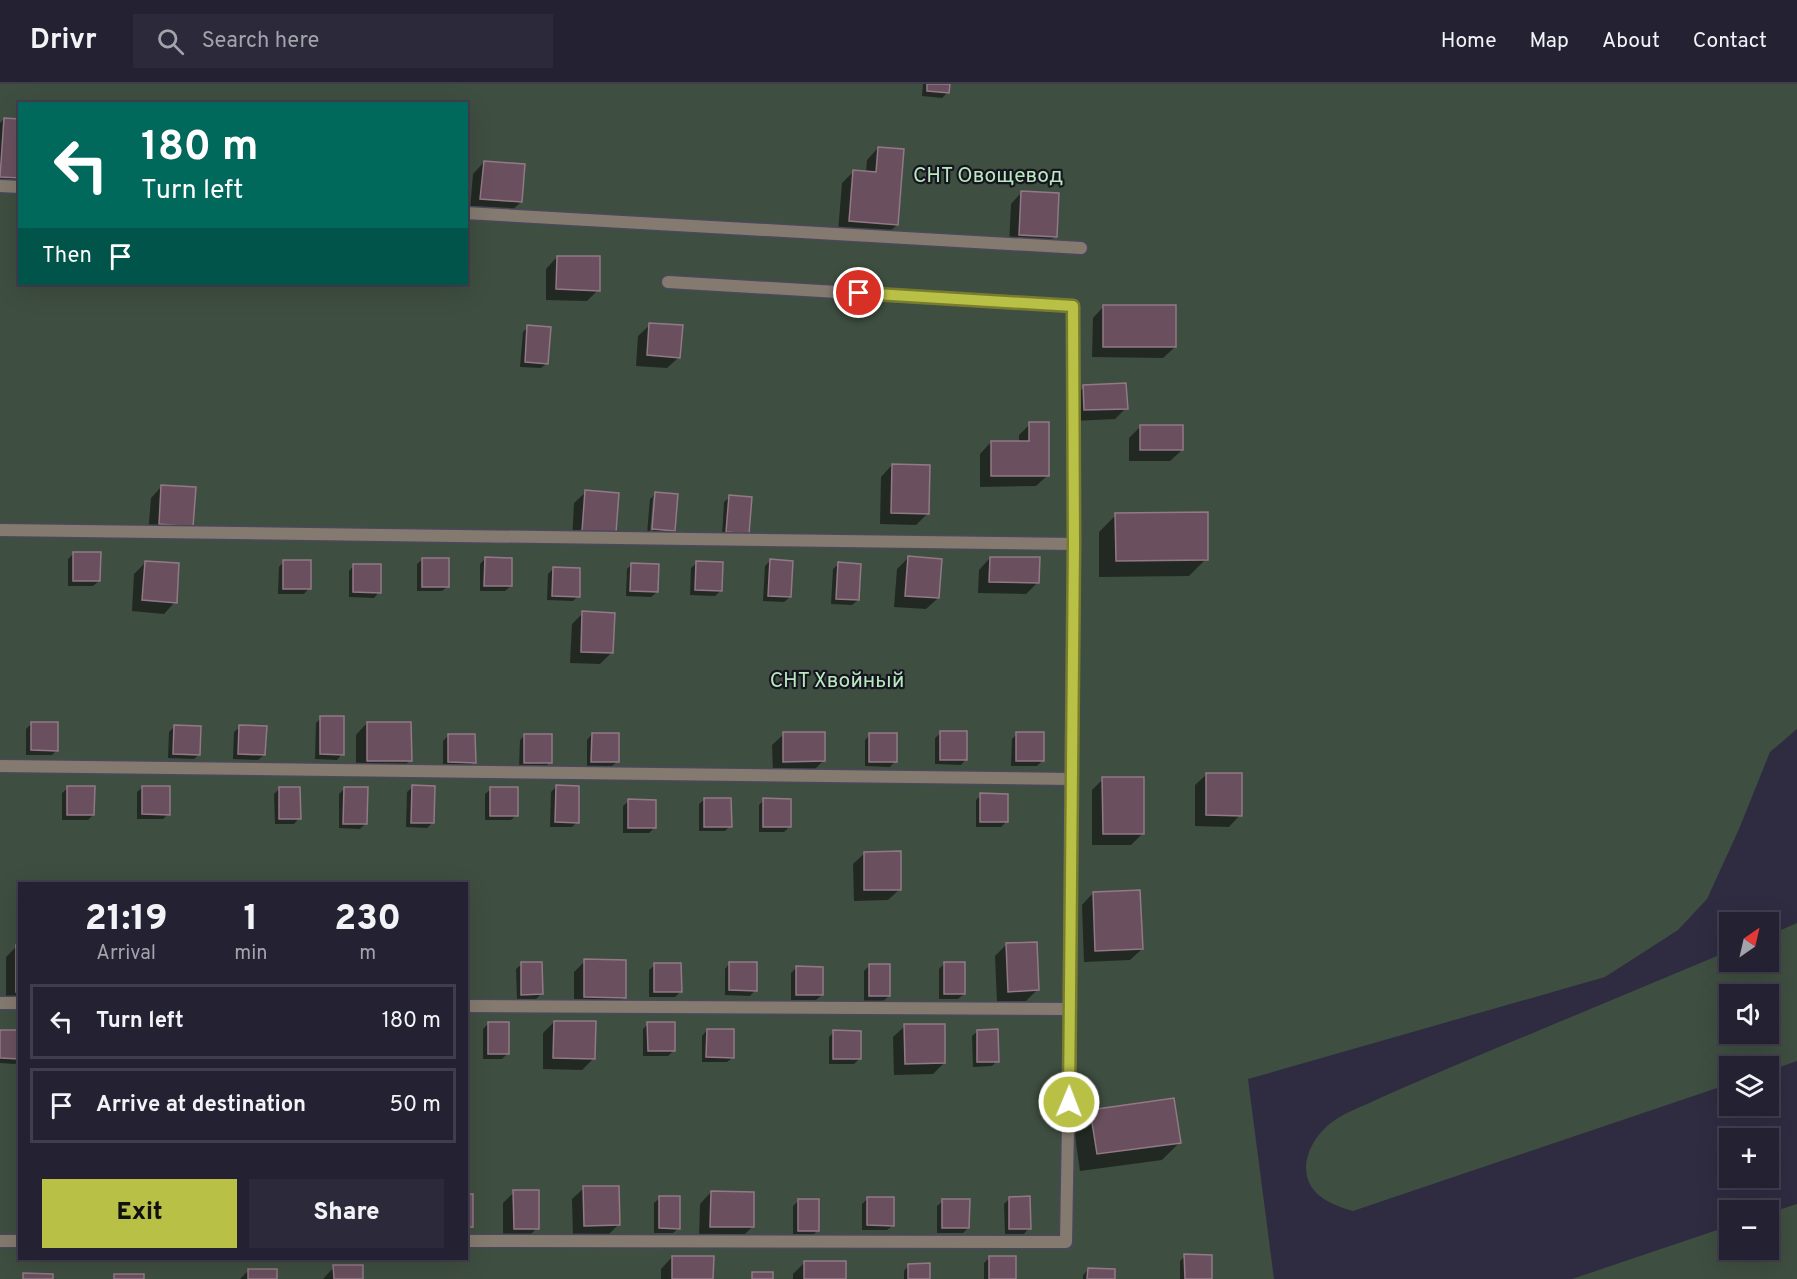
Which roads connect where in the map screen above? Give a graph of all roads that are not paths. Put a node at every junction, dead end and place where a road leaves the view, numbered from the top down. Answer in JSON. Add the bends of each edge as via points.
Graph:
{"nodes":[{"id":1,"x":0,"y":186,"type":"edge"},
{"id":2,"x":18,"y":187,"type":"edge"},
{"id":3,"x":468,"y":213,"type":"edge"},
{"id":4,"x":1081,"y":248,"type":"dead end"},
{"id":5,"x":668,"y":282,"type":"dead end"},
{"id":6,"x":0,"y":530,"type":"edge"},
{"id":7,"x":1074,"y":544,"type":"junction"},
{"id":8,"x":0,"y":766,"type":"edge"},
{"id":9,"x":1071,"y":779,"type":"junction"},
{"id":10,"x":0,"y":1003,"type":"edge"},
{"id":11,"x":18,"y":1003,"type":"edge"},
{"id":12,"x":468,"y":1005,"type":"edge"},
{"id":13,"x":1070,"y":1009,"type":"junction"},
{"id":14,"x":0,"y":1240,"type":"edge"},
{"id":15,"x":18,"y":1240,"type":"edge"},
{"id":16,"x":468,"y":1241,"type":"edge"}],
"edges":[{"from":1,"to":2,"type":"street"},
{"from":3,"to":4,"type":"street"},
{"from":5,"to":7,"type":"street","via":[[1073,306]]},
{"from":6,"to":7,"type":"street"},
{"from":7,"to":9,"type":"street"},
{"from":8,"to":9,"type":"street"},
{"from":9,"to":13,"type":"street"},
{"from":10,"to":11,"type":"street"},
{"from":12,"to":13,"type":"street"},
{"from":13,"to":16,"type":"street","via":[[1066,1242]]},
{"from":14,"to":15,"type":"street"}]}
